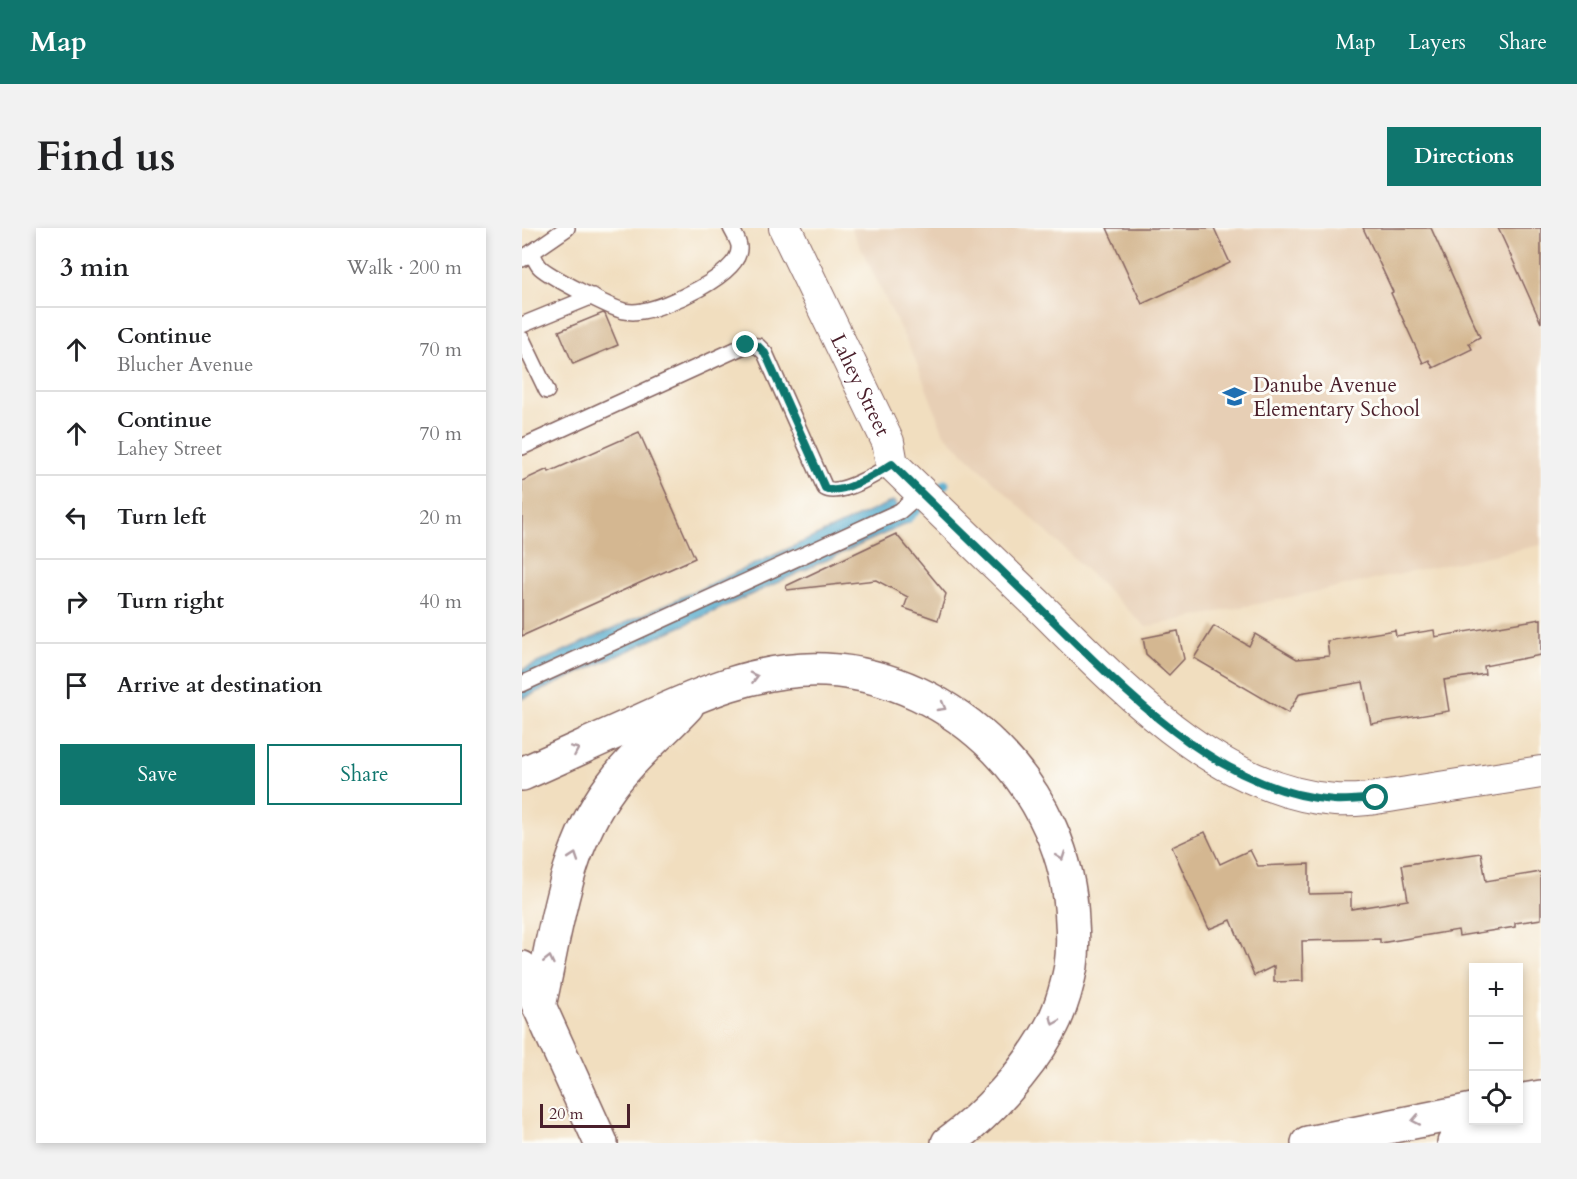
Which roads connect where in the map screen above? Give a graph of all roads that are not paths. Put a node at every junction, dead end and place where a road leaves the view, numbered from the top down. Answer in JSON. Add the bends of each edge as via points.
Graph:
{"nodes":[{"id":1,"x":567,"y":228,"type":"edge"},
{"id":2,"x":731,"y":228,"type":"edge"},
{"id":3,"x":785,"y":228,"type":"edge"},
{"id":4,"x":527,"y":256,"type":"edge"},
{"id":5,"x":592,"y":296,"type":"junction"},
{"id":6,"x":522,"y":326,"type":"edge"},
{"id":7,"x":522,"y":339,"type":"edge"},
{"id":8,"x":547,"y":391,"type":"dead end"},
{"id":9,"x":522,"y":447,"type":"edge"},
{"id":10,"x":892,"y":464,"type":"junction"},
{"id":11,"x":922,"y":492,"type":"junction"},
{"id":12,"x":522,"y":684,"type":"edge"},
{"id":13,"x":698,"y":694,"type":"junction"},
{"id":14,"x":1541,"y":772,"type":"edge"},
{"id":15,"x":522,"y":774,"type":"edge"},
{"id":16,"x":522,"y":968,"type":"edge"},
{"id":17,"x":539,"y":1006,"type":"junction"},
{"id":18,"x":1541,"y":1097,"type":"edge"},
{"id":19,"x":1523,"y":1100,"type":"edge"},
{"id":20,"x":1469,"y":1111,"type":"edge"},
{"id":21,"x":1541,"y":1127,"type":"edge"},
{"id":22,"x":594,"y":1141,"type":"edge"},
{"id":23,"x":948,"y":1143,"type":"edge"},
{"id":24,"x":1308,"y":1143,"type":"edge"},
{"id":25,"x":1454,"y":1143,"type":"edge"}],
"edges":[{"from":1,"to":4,"type":"lane"},
{"from":2,"to":5,"type":"lane","via":[[740,247],[732,267],[676,300],[633,311]]},
{"from":3,"to":10,"type":"street","name":"Lahey Street","via":[[888,442]]},
{"from":4,"to":5,"type":"lane","via":[[539,267]]},
{"from":5,"to":6,"type":"lane"},
{"from":7,"to":8,"type":"lane"},
{"from":9,"to":10,"type":"lane","via":[[746,345],[758,346],[765,353],[825,488],[839,490]]},
{"from":10,"to":11,"type":"street","name":"Lahey Street"},
{"from":11,"to":12,"type":"lane","via":[[900,511]]},
{"from":11,"to":14,"type":"street","name":"Lahey Street","via":[[1163,724],[1217,760],[1252,777],[1294,793],[1335,800],[1376,798]]},
{"from":15,"to":13,"type":"main road","one_way":true},
{"from":17,"to":13,"type":"main road","one_way":true,"via":[[567,878],[583,833],[627,766]]},
{"from":13,"to":23,"type":"main road","one_way":true,"via":[[768,673],[825,670],[885,680],[919,694],[973,727],[997,749],[1039,806],[1065,866],[1071,896],[1071,965],[1062,1002],[1050,1030],[1013,1082]]},
{"from":16,"to":17,"type":"main road"},
{"from":17,"to":22,"type":"main road"},
{"from":18,"to":19,"type":"main road"},
{"from":20,"to":24,"type":"main road","one_way":true},
{"from":21,"to":25,"type":"main road"}]}
